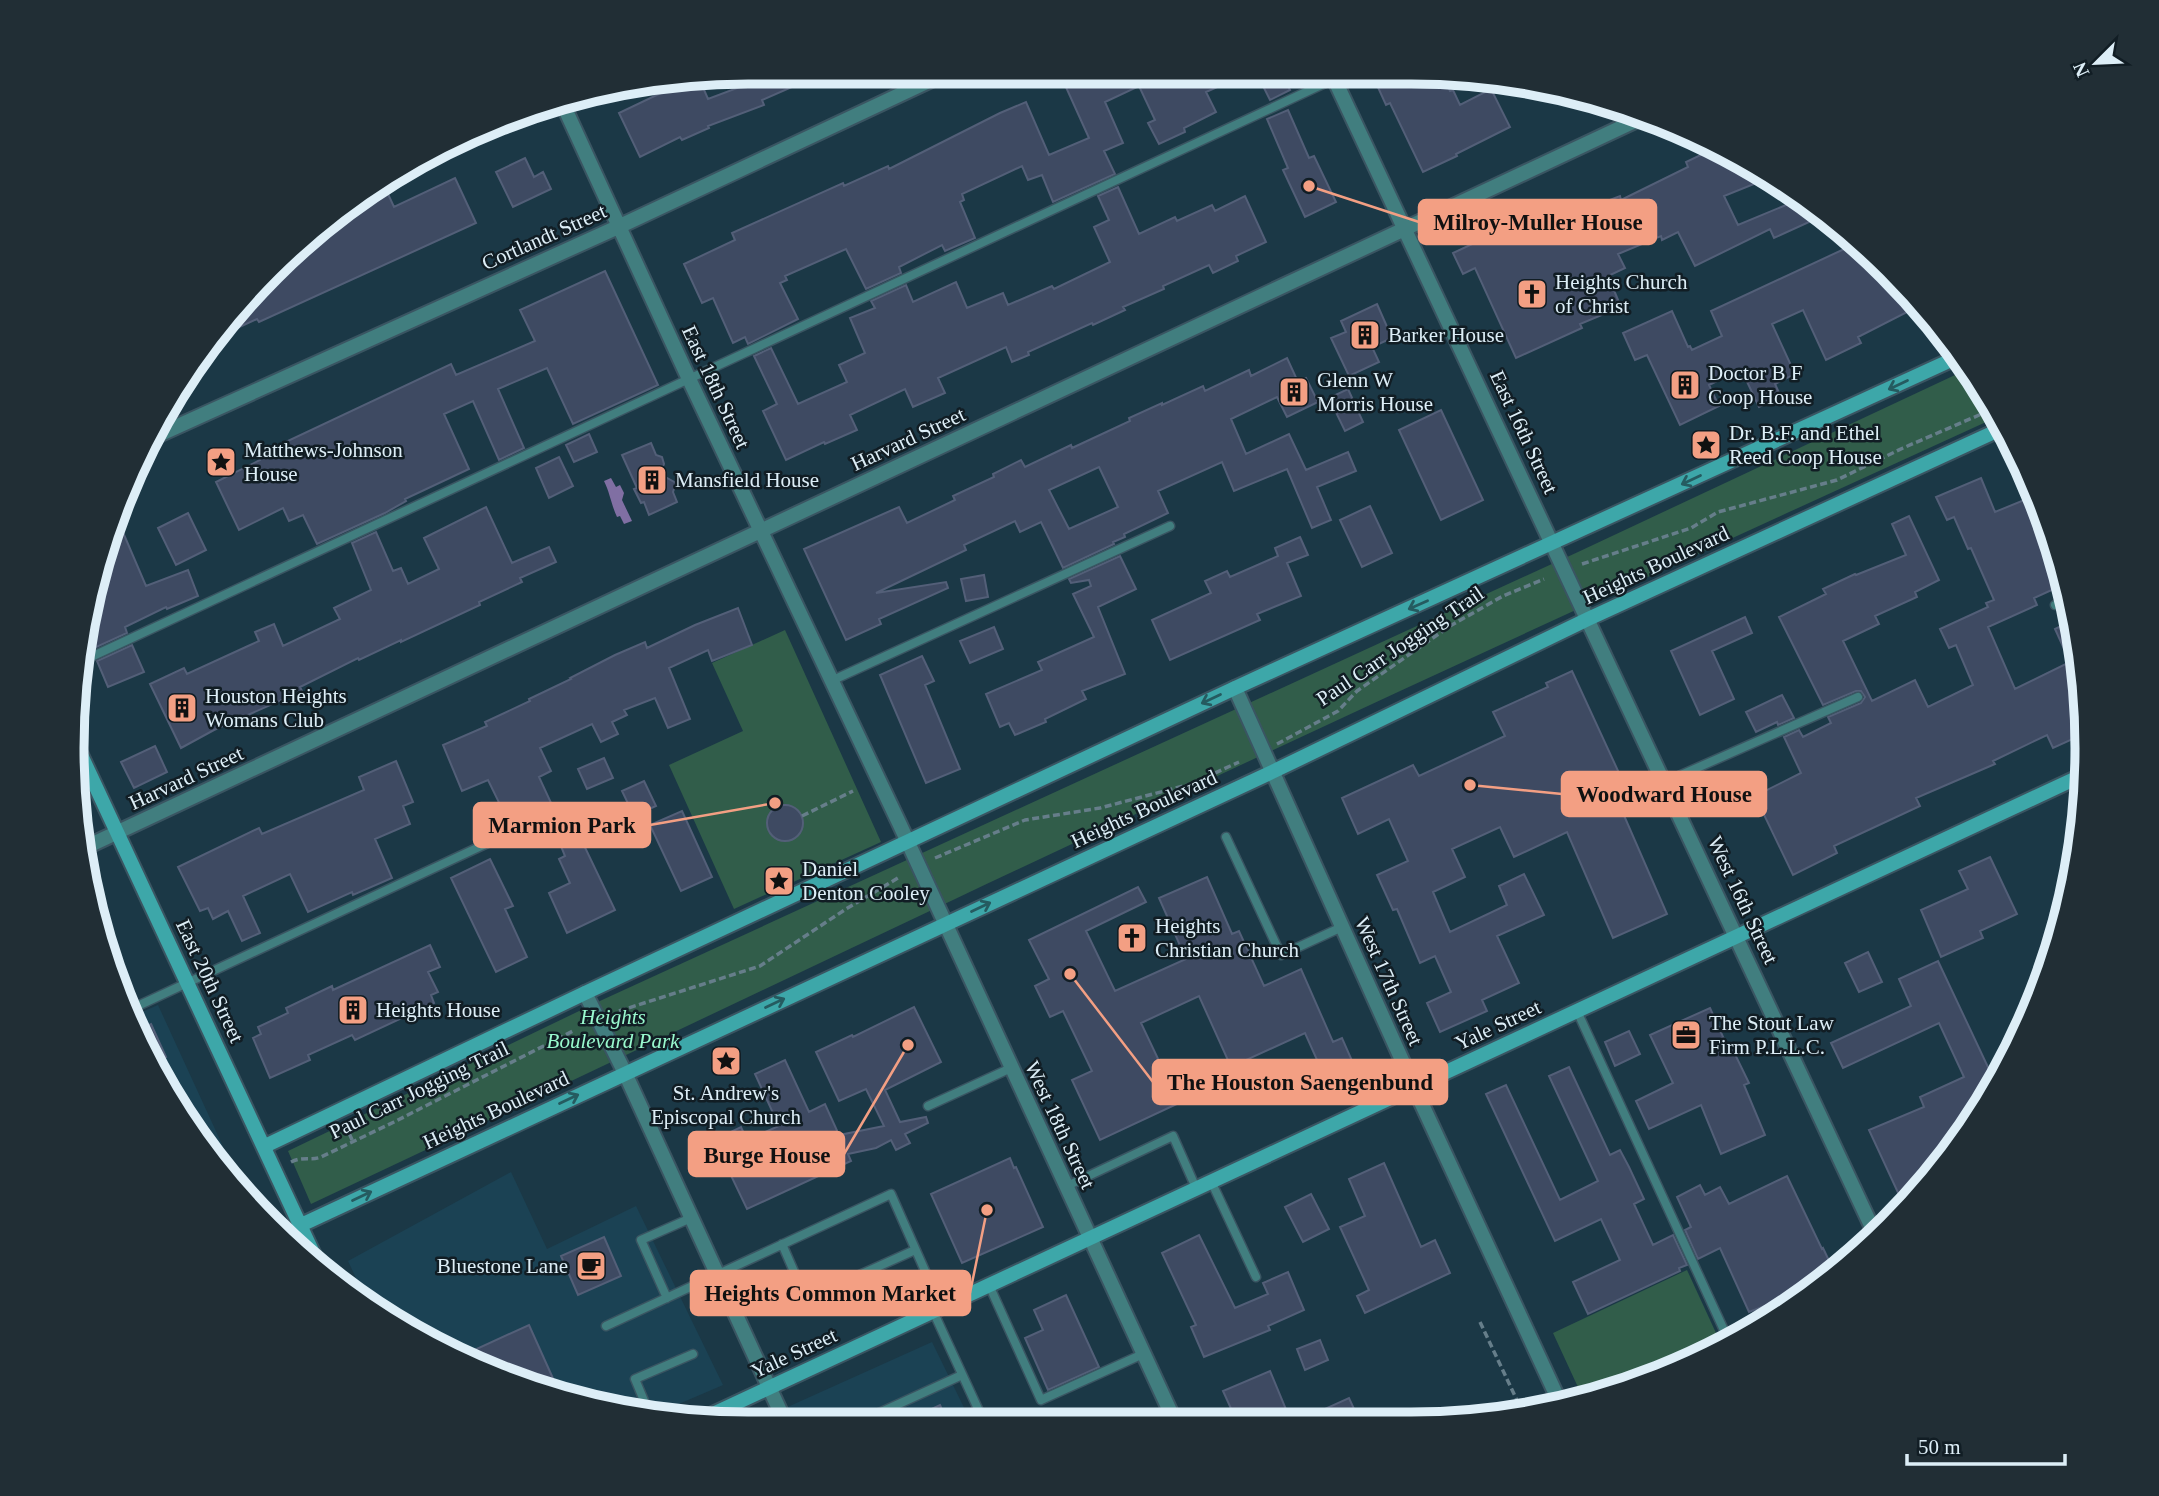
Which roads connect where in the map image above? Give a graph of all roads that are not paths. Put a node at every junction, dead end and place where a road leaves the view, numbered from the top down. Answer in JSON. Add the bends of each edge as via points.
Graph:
{"nodes":[{"id":1,"x":922,"y":84,"type":"edge"},
{"id":2,"x":1314,"y":84,"type":"edge"},
{"id":3,"x":1337,"y":84,"type":"edge"},
{"id":4,"x":566,"y":110,"type":"edge"},
{"id":5,"x":1632,"y":122,"type":"edge"},
{"id":6,"x":618,"y":227,"type":"junction"},
{"id":7,"x":1405,"y":229,"type":"junction"},
{"id":8,"x":1950,"y":361,"type":"edge"},
{"id":9,"x":689,"y":379,"type":"junction"},
{"id":10,"x":164,"y":432,"type":"edge"},
{"id":11,"x":1995,"y":432,"type":"edge"},
{"id":12,"x":1170,"y":526,"type":"dead end"},
{"id":13,"x":761,"y":531,"type":"junction"},
{"id":14,"x":1553,"y":544,"type":"junction"},
{"id":15,"x":2059,"y":603,"type":"edge"},
{"id":16,"x":2055,"y":605,"type":"dead end"},
{"id":17,"x":1588,"y":619,"type":"junction"},
{"id":18,"x":91,"y":657,"type":"edge"},
{"id":19,"x":831,"y":681,"type":"junction"},
{"id":20,"x":1235,"y":688,"type":"junction"},
{"id":21,"x":1858,"y":697,"type":"dead end"},
{"id":22,"x":84,"y":762,"type":"edge"},
{"id":23,"x":1272,"y":772,"type":"junction"},
{"id":24,"x":2074,"y":779,"type":"edge"},
{"id":25,"x":1665,"y":782,"type":"junction"},
{"id":26,"x":563,"y":808,"type":"dead end"},
{"id":27,"x":118,"y":833,"type":"junction"},
{"id":28,"x":1226,"y":837,"type":"dead end"},
{"id":29,"x":907,"y":842,"type":"junction"},
{"id":30,"x":92,"y":845,"type":"edge"},
{"id":31,"x":945,"y":924,"type":"junction"},
{"id":32,"x":1342,"y":927,"type":"junction"},
{"id":33,"x":1737,"y":936,"type":"junction"},
{"id":34,"x":188,"y":983,"type":"junction"},
{"id":35,"x":585,"y":993,"type":"junction"},
{"id":36,"x":137,"y":1006,"type":"edge"},
{"id":37,"x":1577,"y":1011,"type":"junction"},
{"id":38,"x":1011,"y":1068,"type":"junction"},
{"id":39,"x":625,"y":1073,"type":"junction"},
{"id":40,"x":1414,"y":1087,"type":"junction"},
{"id":41,"x":928,"y":1106,"type":"dead end"},
{"id":42,"x":265,"y":1146,"type":"junction"},
{"id":43,"x":1212,"y":1181,"type":"junction"},
{"id":44,"x":1065,"y":1187,"type":"junction"},
{"id":45,"x":1196,"y":1188,"type":"junction"},
{"id":46,"x":691,"y":1218,"type":"junction"},
{"id":47,"x":301,"y":1224,"type":"junction"},
{"id":48,"x":1872,"y":1227,"type":"edge"},
{"id":49,"x":1089,"y":1238,"type":"junction"},
{"id":50,"x":782,"y":1244,"type":"junction"},
{"id":51,"x":311,"y":1248,"type":"edge"},
{"id":52,"x":915,"y":1250,"type":"junction"},
{"id":53,"x":717,"y":1274,"type":"junction"},
{"id":54,"x":1255,"y":1277,"type":"dead end"},
{"id":55,"x":989,"y":1285,"type":"junction"},
{"id":56,"x":667,"y":1298,"type":"junction"},
{"id":57,"x":937,"y":1309,"type":"junction"},
{"id":58,"x":607,"y":1326,"type":"dead end"},
{"id":59,"x":1725,"y":1333,"type":"edge"},
{"id":60,"x":693,"y":1354,"type":"dead end"},
{"id":61,"x":1143,"y":1354,"type":"junction"},
{"id":62,"x":962,"y":1375,"type":"junction"},
{"id":63,"x":769,"y":1387,"type":"junction"},
{"id":64,"x":1557,"y":1395,"type":"edge"},
{"id":65,"x":645,"y":1403,"type":"edge"},
{"id":66,"x":718,"y":1411,"type":"edge"},
{"id":67,"x":780,"y":1412,"type":"edge"},
{"id":68,"x":881,"y":1412,"type":"edge"},
{"id":69,"x":979,"y":1412,"type":"edge"},
{"id":70,"x":1170,"y":1412,"type":"edge"}],
"edges":[{"from":1,"to":6,"type":"street","name":"Cortlandt Street"},
{"from":2,"to":9,"type":"lane"},
{"from":3,"to":7,"type":"street","name":"East 16th Street"},
{"from":4,"to":6,"type":"street","name":"East 18th Street"},
{"from":5,"to":7,"type":"street","name":"Harvard Street"},
{"from":6,"to":9,"type":"street","name":"East 18th Street"},
{"from":6,"to":10,"type":"street","name":"Cortlandt Street"},
{"from":7,"to":13,"type":"street","name":"Harvard Street"},
{"from":7,"to":14,"type":"street","name":"East 16th Street"},
{"from":8,"to":14,"type":"main road","one_way":true},
{"from":9,"to":13,"type":"street","name":"East 18th Street"},
{"from":9,"to":18,"type":"lane"},
{"from":11,"to":17,"type":"main road","name":"Heights Boulevard"},
{"from":12,"to":19,"type":"lane"},
{"from":13,"to":19,"type":"street","name":"East 18th Street"},
{"from":13,"to":27,"type":"street","name":"Harvard Street"},
{"from":14,"to":17,"type":"street","name":"West 16th Street"},
{"from":14,"to":20,"type":"main road","one_way":true},
{"from":15,"to":16,"type":"lane"},
{"from":17,"to":23,"type":"main road","name":"Heights Boulevard"},
{"from":17,"to":25,"type":"street","name":"West 16th Street"},
{"from":19,"to":29,"type":"street","name":"East 18th Street"},
{"from":20,"to":23,"type":"street","name":"West 17th Street"},
{"from":20,"to":29,"type":"main road","one_way":true},
{"from":21,"to":25,"type":"lane"},
{"from":22,"to":27,"type":"main road","name":"East 20th Street"},
{"from":31,"to":23,"type":"main road","name":"Heights Boulevard","one_way":true},
{"from":23,"to":32,"type":"street","name":"West 17th Street"},
{"from":24,"to":33,"type":"main road","name":"Yale Street"},
{"from":25,"to":33,"type":"street","name":"West 16th Street"},
{"from":26,"to":34,"type":"lane"},
{"from":27,"to":30,"type":"street","name":"Harvard Street"},
{"from":27,"to":34,"type":"main road","name":"East 20th Street"},
{"from":28,"to":32,"type":"lane","via":[[1281,955]]},
{"from":29,"to":31,"type":"street","name":"West 18th Street"},
{"from":29,"to":35,"type":"main road"},
{"from":31,"to":38,"type":"street","name":"West 18th Street"},
{"from":39,"to":31,"type":"main road","name":"Heights Boulevard","one_way":true},
{"from":32,"to":40,"type":"street","name":"West 17th Street"},
{"from":33,"to":37,"type":"main road","name":"Yale Street"},
{"from":33,"to":48,"type":"street","name":"West 16th Street"},
{"from":34,"to":36,"type":"lane"},
{"from":34,"to":42,"type":"main road","name":"East 20th Street"},
{"from":35,"to":39,"type":"street"},
{"from":35,"to":42,"type":"main road"},
{"from":37,"to":40,"type":"main road","name":"Yale Street"},
{"from":37,"to":59,"type":"lane"},
{"from":38,"to":41,"type":"lane"},
{"from":38,"to":44,"type":"street","name":"West 18th Street"},
{"from":39,"to":46,"type":"street"},
{"from":47,"to":39,"type":"main road","name":"Heights Boulevard","one_way":true},
{"from":40,"to":43,"type":"main road","name":"Yale Street"},
{"from":40,"to":64,"type":"street","name":"West 17th Street"},
{"from":42,"to":47,"type":"main road","name":"East 20th Street"},
{"from":43,"to":45,"type":"main road","name":"Yale Street"},
{"from":43,"to":54,"type":"lane"},
{"from":44,"to":45,"type":"lane","via":[[1173,1136]]},
{"from":44,"to":49,"type":"street","name":"West 18th Street"},
{"from":45,"to":49,"type":"main road","name":"Yale Street"},
{"from":46,"to":53,"type":"street"},
{"from":46,"to":56,"type":"lane","via":[[641,1240]]},
{"from":47,"to":51,"type":"main road","name":"East 20th Street"},
{"from":49,"to":55,"type":"main road","name":"Yale Street"},
{"from":49,"to":61,"type":"street","name":"West 18th Street"},
{"from":50,"to":52,"type":"lane","via":[[806,1299]]},
{"from":50,"to":52,"type":"lane","via":[[891,1194]]},
{"from":50,"to":53,"type":"lane"},
{"from":52,"to":57,"type":"lane"},
{"from":53,"to":56,"type":"lane"},
{"from":53,"to":63,"type":"street"},
{"from":55,"to":57,"type":"main road","name":"Yale Street"},
{"from":55,"to":61,"type":"lane","via":[[1041,1400]]},
{"from":56,"to":58,"type":"lane"},
{"from":57,"to":62,"type":"lane"},
{"from":57,"to":63,"type":"main road","name":"Yale Street"},
{"from":60,"to":65,"type":"lane","via":[[635,1380]]},
{"from":61,"to":70,"type":"street","name":"West 18th Street"},
{"from":62,"to":68,"type":"lane"},
{"from":62,"to":69,"type":"lane"},
{"from":63,"to":66,"type":"main road","name":"Yale Street"},
{"from":63,"to":67,"type":"street"}]}
